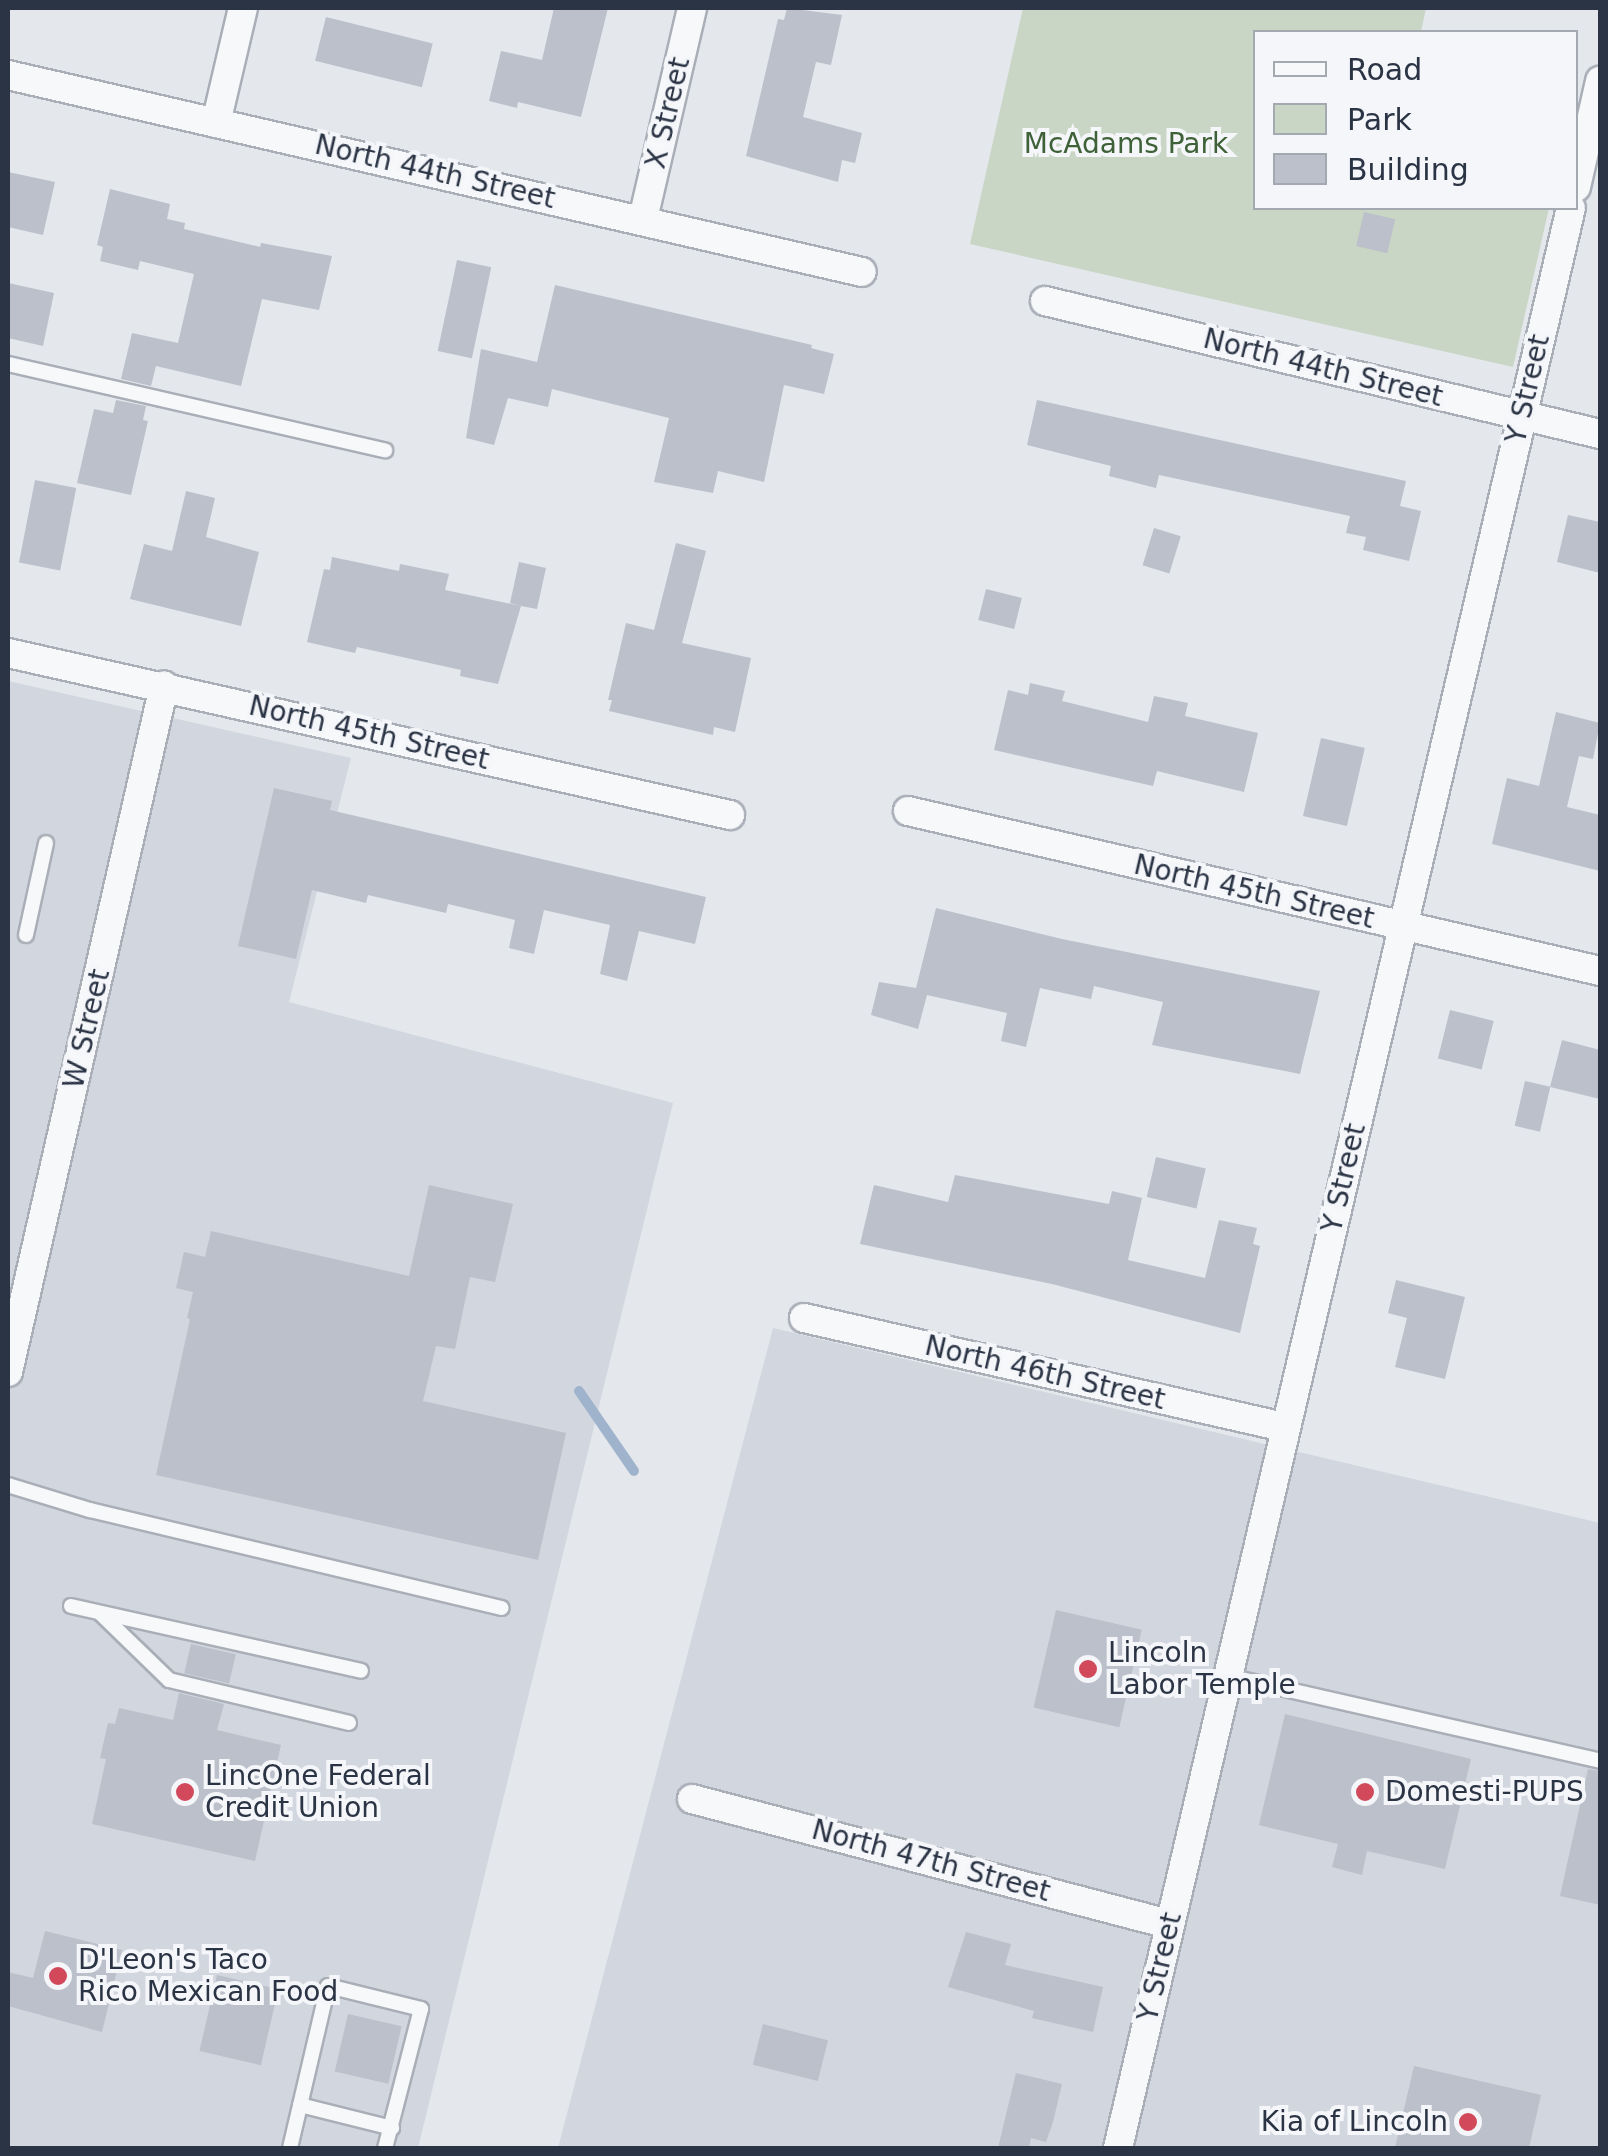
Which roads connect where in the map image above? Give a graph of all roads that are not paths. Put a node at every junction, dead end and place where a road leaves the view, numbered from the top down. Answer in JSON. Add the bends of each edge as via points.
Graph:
{"nodes":[{"id":1,"x":242,"y":8,"type":"edge"},
{"id":2,"x":692,"y":8,"type":"edge"},
{"id":3,"x":8,"y":75,"type":"edge"},
{"id":4,"x":1600,"y":81,"type":"edge"},
{"id":5,"x":216,"y":122,"type":"junction"},
{"id":6,"x":1578,"y":178,"type":"edge"},
{"id":7,"x":1571,"y":210,"type":"edge"},
{"id":8,"x":643,"y":219,"type":"junction"},
{"id":9,"x":862,"y":272,"type":"dead end"},
{"id":10,"x":1045,"y":301,"type":"dead end"},
{"id":11,"x":8,"y":364,"type":"edge"},
{"id":12,"x":1522,"y":416,"type":"junction"},
{"id":13,"x":1600,"y":434,"type":"edge"},
{"id":14,"x":385,"y":450,"type":"dead end"},
{"id":15,"x":8,"y":653,"type":"edge"},
{"id":16,"x":164,"y":686,"type":"junction"},
{"id":17,"x":908,"y":811,"type":"dead end"},
{"id":18,"x":730,"y":815,"type":"dead end"},
{"id":19,"x":46,"y":843,"type":"dead end"},
{"id":20,"x":1403,"y":926,"type":"junction"},
{"id":21,"x":26,"y":935,"type":"dead end"},
{"id":22,"x":1600,"y":971,"type":"edge"},
{"id":23,"x":804,"y":1318,"type":"dead end"},
{"id":24,"x":8,"y":1372,"type":"edge"},
{"id":25,"x":1285,"y":1428,"type":"junction"},
{"id":26,"x":8,"y":1484,"type":"edge"},
{"id":27,"x":71,"y":1606,"type":"dead end"},
{"id":28,"x":502,"y":1608,"type":"dead end"},
{"id":29,"x":100,"y":1612,"type":"junction"},
{"id":30,"x":361,"y":1670,"type":"dead end"},
{"id":31,"x":1227,"y":1676,"type":"junction"},
{"id":32,"x":349,"y":1724,"type":"dead end"},
{"id":33,"x":1600,"y":1761,"type":"edge"},
{"id":34,"x":692,"y":1799,"type":"dead end"},
{"id":35,"x":1170,"y":1924,"type":"junction"},
{"id":36,"x":300,"y":2105,"type":"junction"},
{"id":37,"x":392,"y":2128,"type":"junction"},
{"id":38,"x":290,"y":2148,"type":"edge"},
{"id":39,"x":386,"y":2148,"type":"edge"},
{"id":40,"x":1118,"y":2148,"type":"edge"}],
"edges":[{"from":1,"to":5,"type":"street"},
{"from":2,"to":8,"type":"street","name":"X Street"},
{"from":3,"to":5,"type":"street","name":"North 44th Street"},
{"from":4,"to":6,"type":"street"},
{"from":5,"to":8,"type":"street","name":"North 44th Street"},
{"from":7,"to":12,"type":"street","name":"Y Street"},
{"from":8,"to":9,"type":"street","name":"North 44th Street"},
{"from":10,"to":12,"type":"street","name":"North 44th Street"},
{"from":11,"to":14,"type":"lane"},
{"from":12,"to":13,"type":"street","name":"North 44th Street"},
{"from":12,"to":20,"type":"street","name":"Y Street"},
{"from":15,"to":16,"type":"street","name":"North 45th Street"},
{"from":16,"to":18,"type":"street","name":"North 45th Street"},
{"from":16,"to":24,"type":"street","name":"W Street"},
{"from":17,"to":20,"type":"street","name":"North 45th Street"},
{"from":19,"to":21,"type":"lane"},
{"from":20,"to":22,"type":"street","name":"North 45th Street"},
{"from":20,"to":25,"type":"street","name":"Y Street"},
{"from":23,"to":25,"type":"street","name":"North 46th Street"},
{"from":25,"to":31,"type":"street","name":"Y Street"},
{"from":26,"to":28,"type":"lane","via":[[90,1510]]},
{"from":27,"to":29,"type":"lane"},
{"from":29,"to":30,"type":"lane"},
{"from":29,"to":32,"type":"lane","via":[[169,1680]]},
{"from":31,"to":33,"type":"lane"},
{"from":31,"to":35,"type":"street","name":"Y Street"},
{"from":34,"to":35,"type":"street","name":"North 47th Street"},
{"from":35,"to":40,"type":"street","name":"Y Street"},
{"from":36,"to":37,"type":"lane"},
{"from":36,"to":37,"type":"lane","via":[[328,1986],[421,2009]]},
{"from":36,"to":38,"type":"lane"},
{"from":37,"to":39,"type":"lane"}]}
